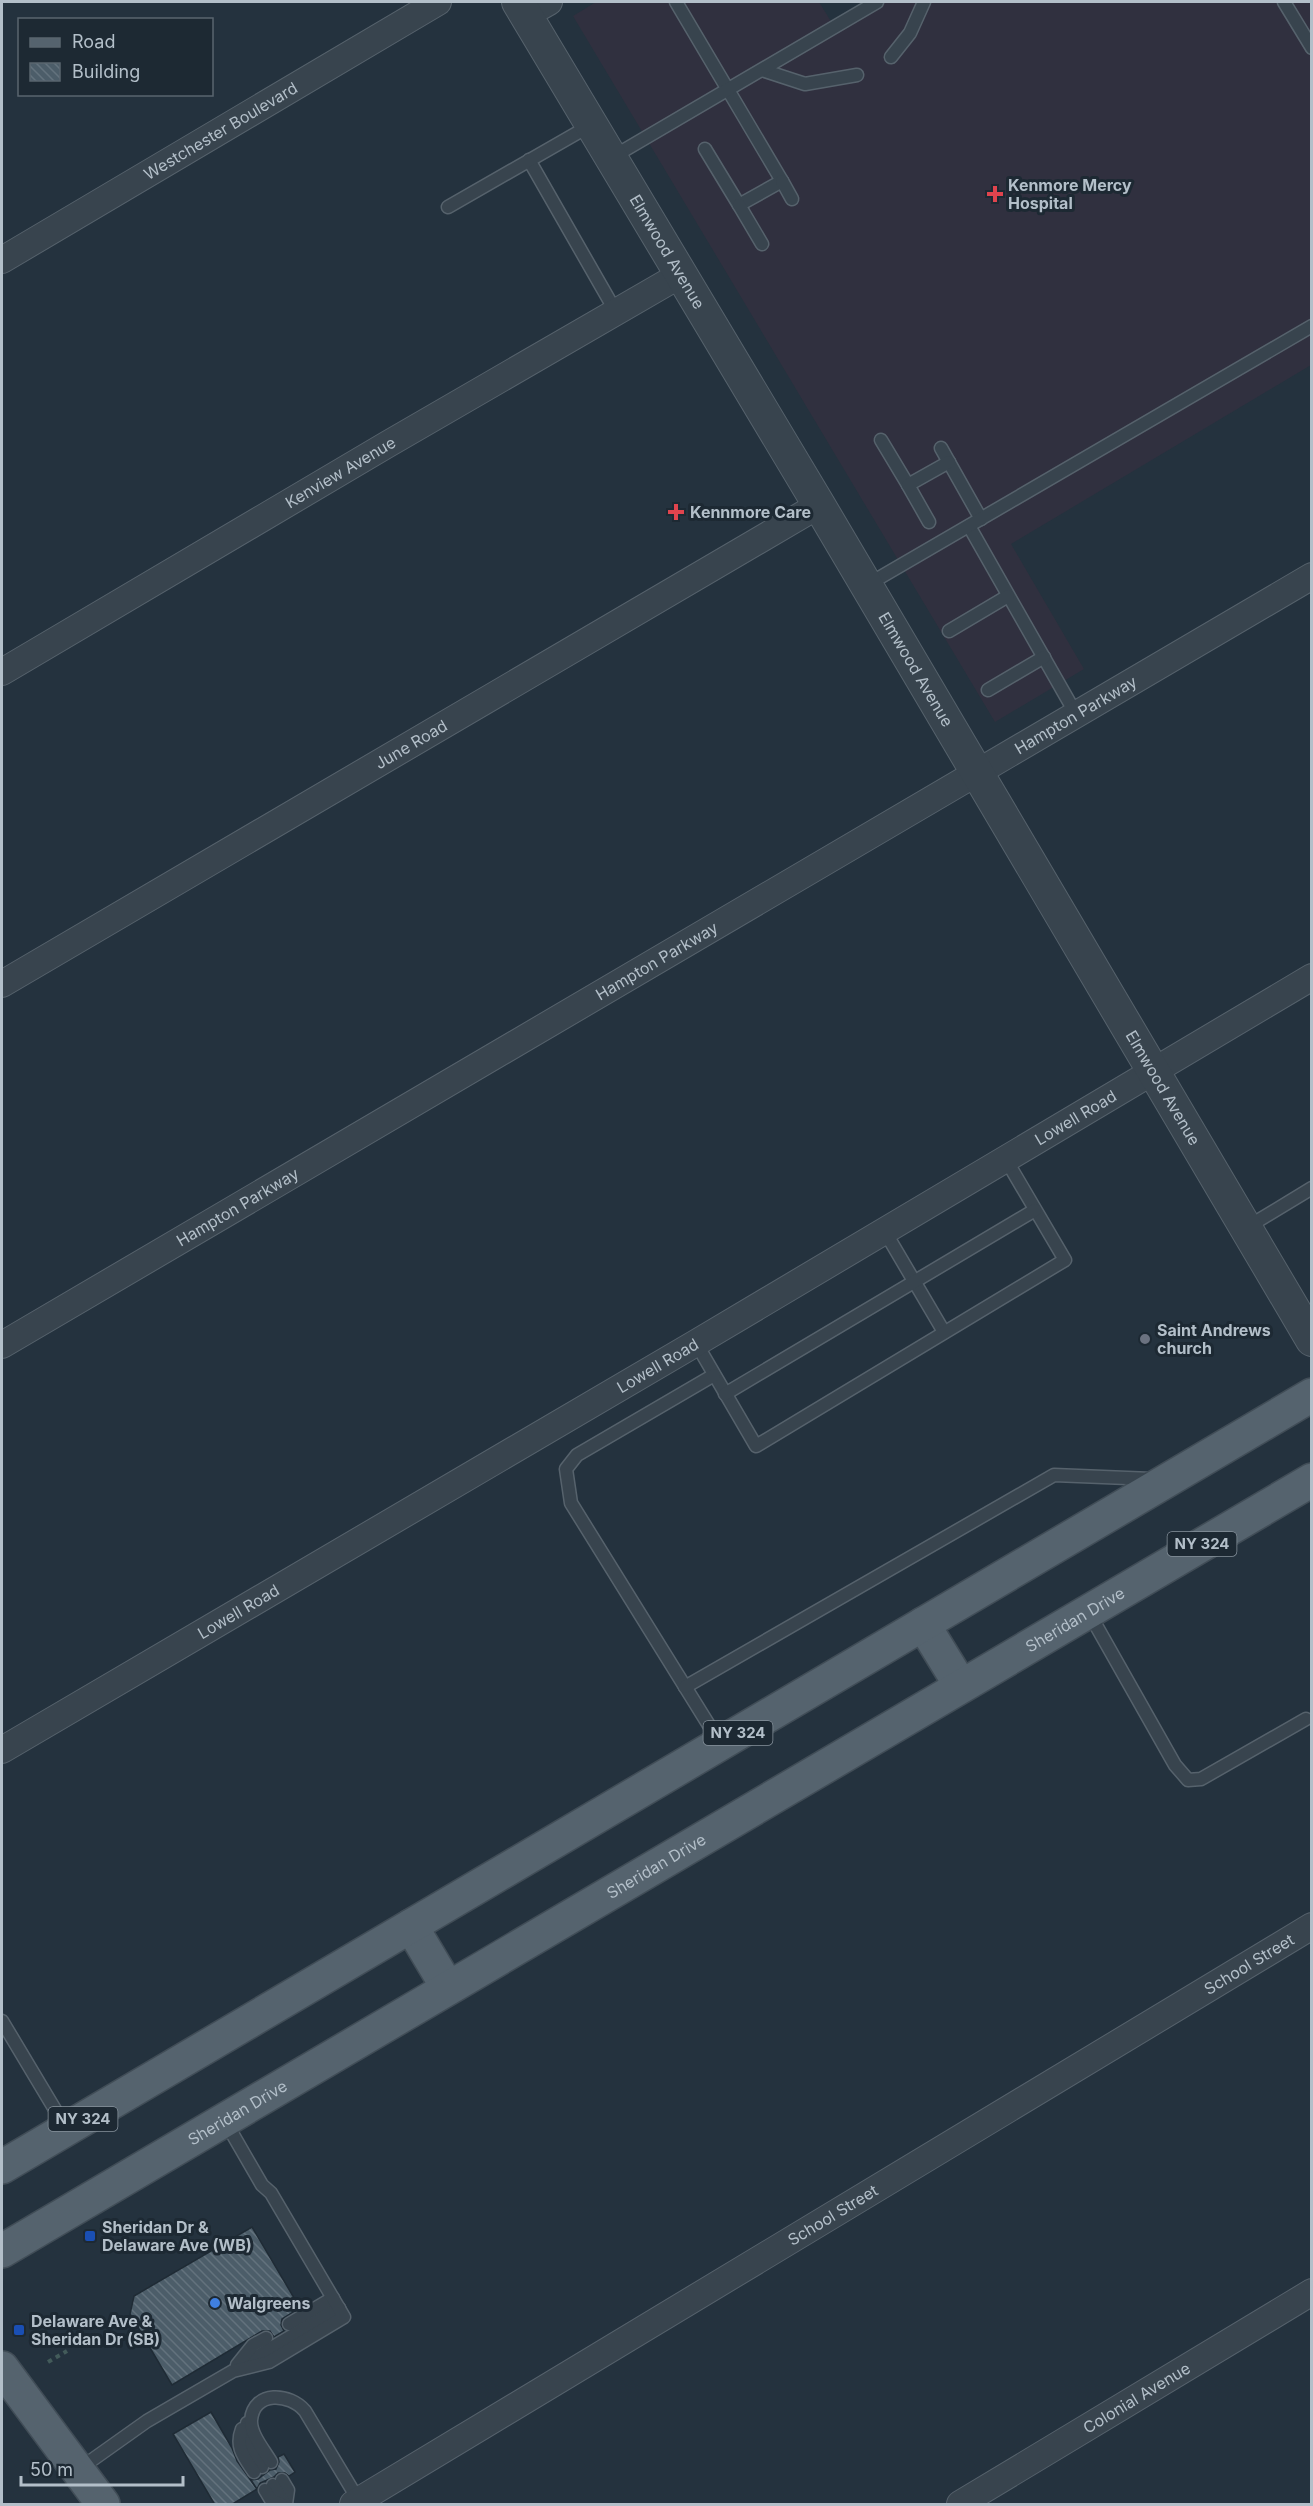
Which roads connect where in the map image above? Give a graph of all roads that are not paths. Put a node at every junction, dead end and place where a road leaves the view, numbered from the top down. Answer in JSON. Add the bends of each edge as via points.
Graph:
{"nodes":[{"id":1,"x":438,"y":2,"type":"edge"},
{"id":2,"x":676,"y":2,"type":"edge"},
{"id":3,"x":877,"y":2,"type":"edge"},
{"id":4,"x":924,"y":2,"type":"edge"},
{"id":5,"x":1284,"y":2,"type":"edge"},
{"id":6,"x":531,"y":6,"type":"edge"},
{"id":7,"x":1311,"y":48,"type":"edge"},
{"id":8,"x":891,"y":57,"type":"dead end"},
{"id":9,"x":762,"y":70,"type":"junction"},
{"id":10,"x":857,"y":75,"type":"dead end"},
{"id":11,"x":729,"y":89,"type":"junction"},
{"id":12,"x":591,"y":125,"type":"junction"},
{"id":13,"x":705,"y":149,"type":"dead end"},
{"id":14,"x":610,"y":158,"type":"junction"},
{"id":15,"x":529,"y":160,"type":"junction"},
{"id":16,"x":782,"y":181,"type":"junction"},
{"id":17,"x":792,"y":198,"type":"dead end"},
{"id":18,"x":739,"y":205,"type":"junction"},
{"id":19,"x":448,"y":207,"type":"dead end"},
{"id":20,"x":762,"y":244,"type":"dead end"},
{"id":21,"x":2,"y":260,"type":"edge"},
{"id":22,"x":680,"y":275,"type":"junction"},
{"id":23,"x":616,"y":312,"type":"junction"},
{"id":24,"x":1311,"y":326,"type":"edge"},
{"id":25,"x":881,"y":440,"type":"dead end"},
{"id":26,"x":940,"y":448,"type":"dead end"},
{"id":27,"x":949,"y":462,"type":"junction"},
{"id":28,"x":908,"y":485,"type":"junction"},
{"id":29,"x":819,"y":505,"type":"junction"},
{"id":30,"x":981,"y":519,"type":"junction"},
{"id":31,"x":929,"y":522,"type":"dead end"},
{"id":32,"x":969,"y":526,"type":"junction"},
{"id":33,"x":1311,"y":576,"type":"edge"},
{"id":34,"x":866,"y":586,"type":"junction"},
{"id":35,"x":1008,"y":596,"type":"junction"},
{"id":36,"x":949,"y":631,"type":"dead end"},
{"id":37,"x":1044,"y":657,"type":"junction"},
{"id":38,"x":2,"y":672,"type":"edge"},
{"id":39,"x":988,"y":690,"type":"dead end"},
{"id":40,"x":1077,"y":714,"type":"junction"},
{"id":41,"x":976,"y":773,"type":"junction"},
{"id":42,"x":1311,"y":977,"type":"edge"},
{"id":43,"x":2,"y":984,"type":"edge"},
{"id":44,"x":1152,"y":1071,"type":"junction"},
{"id":45,"x":1005,"y":1158,"type":"junction"},
{"id":46,"x":1311,"y":1188,"type":"edge"},
{"id":47,"x":1035,"y":1210,"type":"junction"},
{"id":48,"x":1245,"y":1229,"type":"junction"},
{"id":49,"x":884,"y":1230,"type":"junction"},
{"id":50,"x":914,"y":1281,"type":"junction"},
{"id":51,"x":944,"y":1332,"type":"junction"},
{"id":52,"x":1311,"y":1340,"type":"edge"},
{"id":53,"x":696,"y":1343,"type":"junction"},
{"id":54,"x":2,"y":1345,"type":"edge"},
{"id":55,"x":714,"y":1375,"type":"junction"},
{"id":56,"x":725,"y":1394,"type":"junction"},
{"id":57,"x":1311,"y":1395,"type":"edge"},
{"id":58,"x":1168,"y":1480,"type":"junction"},
{"id":59,"x":1311,"y":1480,"type":"edge"},
{"id":60,"x":1088,"y":1611,"type":"junction"},
{"id":61,"x":923,"y":1624,"type":"junction"},
{"id":62,"x":961,"y":1686,"type":"junction"},
{"id":63,"x":685,"y":1687,"type":"junction"},
{"id":64,"x":1306,"y":1719,"type":"dead end"},
{"id":65,"x":720,"y":1744,"type":"junction"},
{"id":66,"x":2,"y":1750,"type":"edge"},
{"id":67,"x":411,"y":1926,"type":"junction"},
{"id":68,"x":1311,"y":1926,"type":"edge"},
{"id":69,"x":448,"y":1988,"type":"junction"},
{"id":70,"x":2,"y":2021,"type":"edge"},
{"id":71,"x":224,"y":2120,"type":"junction"},
{"id":72,"x":66,"y":2129,"type":"junction"},
{"id":73,"x":2,"y":2167,"type":"edge"},
{"id":74,"x":2,"y":2251,"type":"edge"},
{"id":75,"x":1311,"y":2292,"type":"edge"},
{"id":76,"x":339,"y":2308,"type":"junction"},
{"id":77,"x":289,"y":2324,"type":"dead end"},
{"id":78,"x":266,"y":2338,"type":"dead end"},
{"id":79,"x":2,"y":2368,"type":"edge"},
{"id":80,"x":232,"y":2371,"type":"junction"},
{"id":81,"x":250,"y":2416,"type":"junction"},
{"id":82,"x":78,"y":2470,"type":"junction"},
{"id":83,"x":356,"y":2503,"type":"edge"},
{"id":84,"x":103,"y":2505,"type":"edge"},
{"id":85,"x":284,"y":2505,"type":"edge"},
{"id":86,"x":960,"y":2505,"type":"edge"}],
"edges":[{"from":1,"to":21,"type":"street","name":"Westchester Boulevard"},
{"from":2,"to":11,"type":"lane"},
{"from":3,"to":9,"type":"lane"},
{"from":4,"to":8,"type":"lane","via":[[910,33]]},
{"from":5,"to":7,"type":"lane"},
{"from":6,"to":12,"type":"street","name":"Elmwood Avenue"},
{"from":9,"to":10,"type":"lane","via":[[805,84]]},
{"from":9,"to":11,"type":"lane"},
{"from":11,"to":14,"type":"lane"},
{"from":11,"to":16,"type":"lane"},
{"from":12,"to":14,"type":"street","name":"Elmwood Avenue"},
{"from":12,"to":15,"type":"lane"},
{"from":13,"to":18,"type":"lane"},
{"from":14,"to":22,"type":"street","name":"Elmwood Avenue"},
{"from":15,"to":19,"type":"lane"},
{"from":15,"to":23,"type":"lane"},
{"from":16,"to":17,"type":"lane"},
{"from":16,"to":18,"type":"lane"},
{"from":18,"to":20,"type":"lane"},
{"from":22,"to":23,"type":"street","name":"Kenview Avenue"},
{"from":22,"to":29,"type":"street","name":"Elmwood Avenue"},
{"from":23,"to":38,"type":"street","name":"Kenview Avenue"},
{"from":24,"to":30,"type":"lane"},
{"from":25,"to":28,"type":"lane"},
{"from":26,"to":27,"type":"lane"},
{"from":27,"to":28,"type":"lane"},
{"from":27,"to":30,"type":"lane"},
{"from":28,"to":31,"type":"lane"},
{"from":29,"to":34,"type":"street","name":"Elmwood Avenue"},
{"from":29,"to":43,"type":"street","name":"June Road"},
{"from":30,"to":32,"type":"lane"},
{"from":32,"to":34,"type":"lane"},
{"from":32,"to":35,"type":"lane"},
{"from":33,"to":40,"type":"street","name":"Hampton Parkway"},
{"from":34,"to":41,"type":"street","name":"Elmwood Avenue"},
{"from":35,"to":36,"type":"lane"},
{"from":35,"to":37,"type":"lane"},
{"from":37,"to":39,"type":"lane"},
{"from":37,"to":40,"type":"lane"},
{"from":40,"to":41,"type":"street","name":"Hampton Parkway"},
{"from":41,"to":44,"type":"street","name":"Elmwood Avenue"},
{"from":41,"to":54,"type":"street","name":"Hampton Parkway"},
{"from":42,"to":44,"type":"street","name":"Lowell Road"},
{"from":44,"to":45,"type":"street","name":"Lowell Road"},
{"from":44,"to":48,"type":"street","name":"Elmwood Avenue"},
{"from":45,"to":47,"type":"lane"},
{"from":45,"to":49,"type":"street","name":"Lowell Road"},
{"from":46,"to":48,"type":"lane"},
{"from":47,"to":50,"type":"lane"},
{"from":47,"to":51,"type":"lane","via":[[1065,1260]]},
{"from":48,"to":52,"type":"street","name":"Elmwood Avenue"},
{"from":49,"to":50,"type":"lane"},
{"from":49,"to":53,"type":"street","name":"Lowell Road"},
{"from":50,"to":51,"type":"lane"},
{"from":50,"to":56,"type":"lane"},
{"from":51,"to":56,"type":"lane","via":[[756,1446]]},
{"from":53,"to":55,"type":"lane"},
{"from":53,"to":66,"type":"street","name":"Lowell Road"},
{"from":55,"to":56,"type":"lane"},
{"from":55,"to":63,"type":"lane","via":[[577,1455],[566,1470],[571,1503]]},
{"from":57,"to":58,"type":"main road","number":"NY 324"},
{"from":58,"to":61,"type":"main road","number":"NY 324"},
{"from":58,"to":63,"type":"lane","via":[[1054,1475]]},
{"from":59,"to":60,"type":"main road","name":"Sheridan Drive","number":"NY 324"},
{"from":60,"to":62,"type":"main road","name":"Sheridan Drive","number":"NY 324"},
{"from":60,"to":64,"type":"lane","via":[[1175,1765],[1188,1780],[1201,1779]]},
{"from":61,"to":62,"type":"main road"},
{"from":61,"to":65,"type":"main road","number":"NY 324"},
{"from":62,"to":69,"type":"main road","name":"Sheridan Drive","number":"NY 324"},
{"from":63,"to":65,"type":"lane"},
{"from":65,"to":67,"type":"main road","number":"NY 324"},
{"from":67,"to":69,"type":"main road"},
{"from":67,"to":72,"type":"main road","number":"NY 324"},
{"from":68,"to":83,"type":"street","name":"School Street"},
{"from":69,"to":71,"type":"main road","name":"Sheridan Drive","number":"NY 324"},
{"from":70,"to":72,"type":"lane"},
{"from":71,"to":74,"type":"main road","name":"Sheridan Drive","number":"NY 324"},
{"from":71,"to":76,"type":"lane"},
{"from":72,"to":73,"type":"main road","number":"NY 324"},
{"from":75,"to":86,"type":"street","name":"Colonial Avenue"},
{"from":76,"to":77,"type":"lane"},
{"from":76,"to":80,"type":"lane"},
{"from":78,"to":80,"type":"lane","via":[[253,2345]]},
{"from":79,"to":82,"type":"main road"},
{"from":80,"to":82,"type":"lane","via":[[147,2421]]},
{"from":81,"to":81,"type":"lane","via":[[252,2431],[262,2467],[240,2451],[242,2430]]},
{"from":81,"to":83,"type":"lane","via":[[270,2398],[288,2397],[298,2403]]},
{"from":82,"to":84,"type":"main road"},
{"from":85,"to":85,"type":"lane","via":[[271,2500],[274,2485],[288,2490]]}]}
